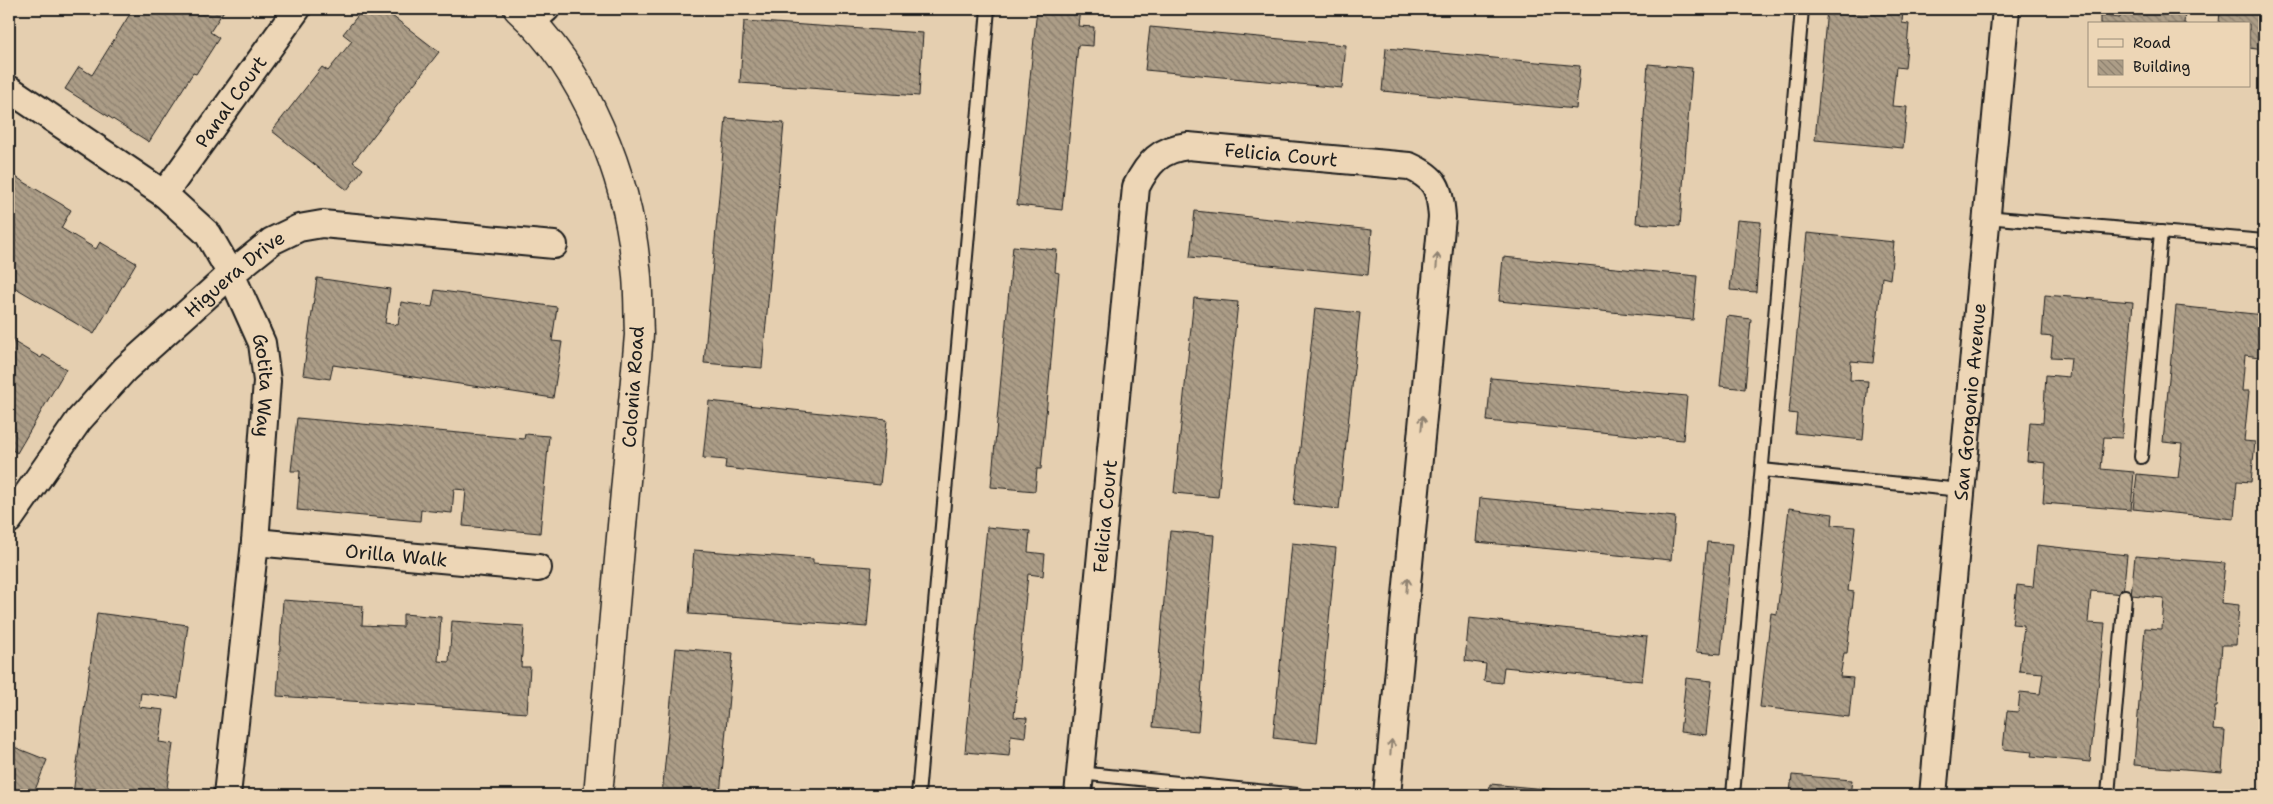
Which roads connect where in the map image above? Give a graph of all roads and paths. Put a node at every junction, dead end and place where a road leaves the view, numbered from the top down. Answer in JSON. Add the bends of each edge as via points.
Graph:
{"nodes":[{"id":1,"x":298,"y":9,"type":"edge"},
{"id":2,"x":988,"y":9,"type":"edge"},
{"id":3,"x":1802,"y":9,"type":"edge"},
{"id":4,"x":2006,"y":9,"type":"edge"},
{"id":5,"x":532,"y":13,"type":"edge"},
{"id":6,"x":9,"y":89,"type":"edge"},
{"id":7,"x":164,"y":194,"type":"junction"},
{"id":8,"x":1986,"y":217,"type":"junction"},
{"id":9,"x":2161,"y":232,"type":"junction"},
{"id":10,"x":2264,"y":242,"type":"edge"},
{"id":11,"x":554,"y":245,"type":"dead end"},
{"id":12,"x":231,"y":274,"type":"junction"},
{"id":13,"x":2141,"y":458,"type":"dead end"},
{"id":14,"x":1762,"y":470,"type":"junction"},
{"id":15,"x":1961,"y":490,"type":"junction"},
{"id":16,"x":10,"y":513,"type":"edge"},
{"id":17,"x":255,"y":542,"type":"junction"},
{"id":18,"x":538,"y":568,"type":"dead end"},
{"id":19,"x":2125,"y":596,"type":"dead end"},
{"id":20,"x":1078,"y":784,"type":"edge"},
{"id":21,"x":227,"y":795,"type":"edge"},
{"id":22,"x":598,"y":795,"type":"edge"},
{"id":23,"x":918,"y":795,"type":"edge"},
{"id":24,"x":1298,"y":795,"type":"edge"},
{"id":25,"x":1387,"y":795,"type":"edge"},
{"id":26,"x":1733,"y":795,"type":"edge"},
{"id":27,"x":1933,"y":795,"type":"edge"},
{"id":28,"x":2108,"y":795,"type":"edge"}],
"edges":[{"from":1,"to":7,"type":"street","name":"Panal Court"},
{"from":2,"to":23,"type":"lane"},
{"from":3,"to":14,"type":"lane"},
{"from":4,"to":8,"type":"street","name":"San Gorgonio Avenue"},
{"from":5,"to":22,"type":"street","name":"Colonia Road","via":[[590,107],[606,142],[626,207],[636,267],[639,335]]},
{"from":6,"to":7,"type":"street","name":"Gotita Way"},
{"from":7,"to":12,"type":"street","name":"Gotita Way","via":[[208,234]]},
{"from":8,"to":9,"type":"lane"},
{"from":8,"to":15,"type":"street","name":"San Gorgonio Avenue"},
{"from":9,"to":10,"type":"lane"},
{"from":9,"to":13,"type":"lane"},
{"from":11,"to":12,"type":"street","name":"Higuera Drive","via":[[322,224],[299,228],[272,241]]},
{"from":12,"to":16,"type":"street","name":"Higuera Drive","via":[[125,369],[79,420]]},
{"from":12,"to":17,"type":"street","name":"Gotita Way","via":[[262,343],[267,381]]},
{"from":14,"to":15,"type":"lane"},
{"from":14,"to":26,"type":"lane"},
{"from":15,"to":27,"type":"street","name":"San Gorgonio Avenue"},
{"from":17,"to":18,"type":"street","name":"Orilla Walk"},
{"from":17,"to":21,"type":"street","name":"Gotita Way"},
{"from":19,"to":28,"type":"lane"},
{"from":20,"to":24,"type":"lane"},
{"from":25,"to":20,"type":"street","name":"Felicia Court","one_way":true,"via":[[1442,217],[1441,196],[1434,182],[1409,166],[1188,146],[1163,153],[1146,167],[1136,187]]}]}
